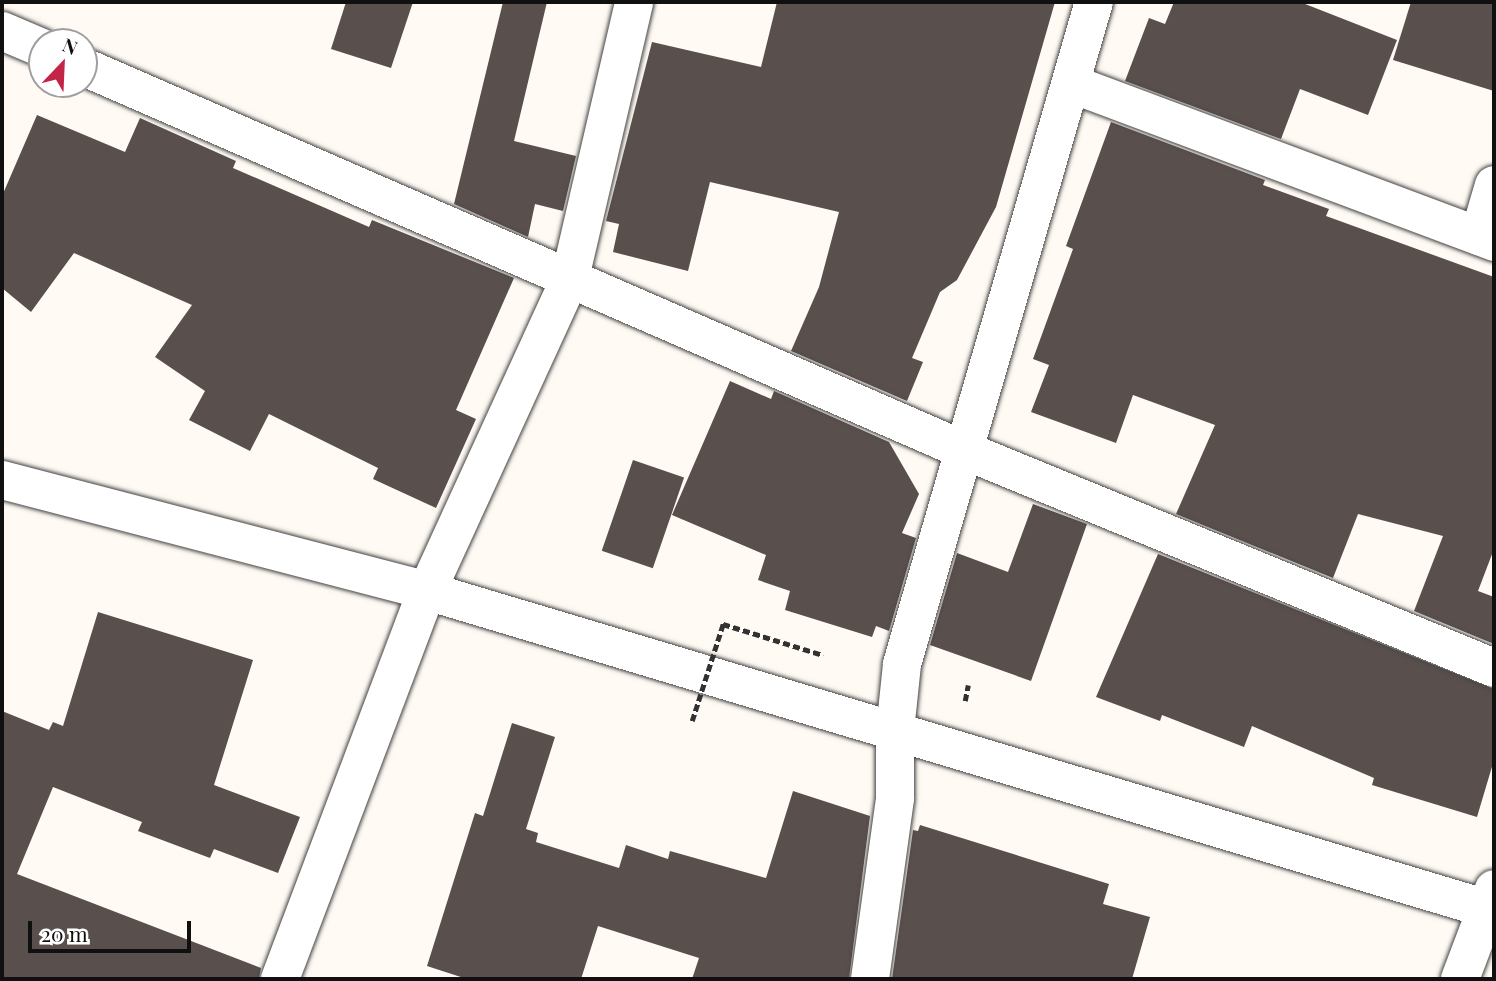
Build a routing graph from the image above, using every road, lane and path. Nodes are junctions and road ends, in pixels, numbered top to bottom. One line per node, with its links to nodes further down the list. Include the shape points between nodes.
1 (634, 2): 9 (street)
2 (1094, 2): 6 (street)
3 (2, 30): 4 (street)
4 (28, 42)
5 (98, 73): 9 (street)
6 (1072, 83): 8 (street); 10 (street)
7 (1494, 185): 8 (street)
8 (1486, 239)
9 (570, 278): 10 (street); 12 (street)
10 (966, 451): 14 (street); 16 (street, via 902,664)
11 (2, 480): 12 (street)
12 (427, 591): 16 (street); 18 (street)
13 (824, 655): 15 (path, bridge, via 723,624)
14 (1494, 668)
15 (692, 721)
16 (895, 731): 17 (street); 19 (street, via 895,798)
17 (1492, 903): 20 (street)
18 (280, 979)
19 (870, 979)
20 (1460, 979)

